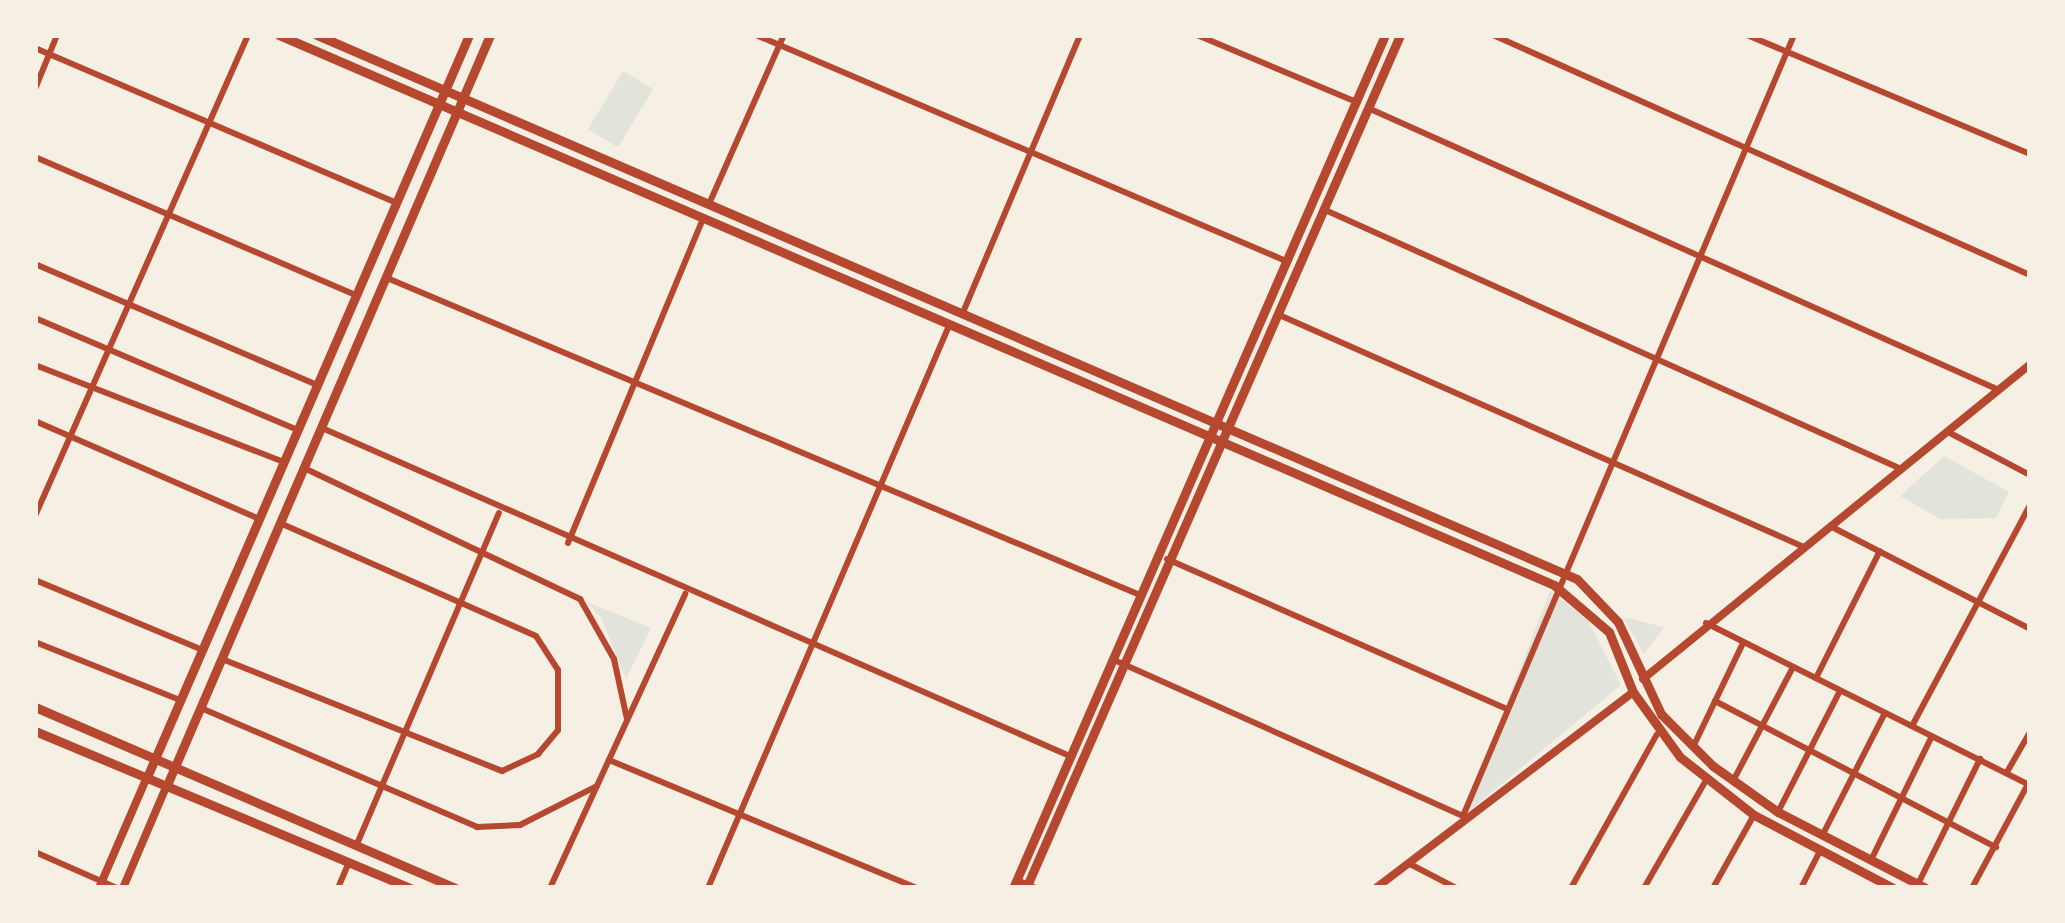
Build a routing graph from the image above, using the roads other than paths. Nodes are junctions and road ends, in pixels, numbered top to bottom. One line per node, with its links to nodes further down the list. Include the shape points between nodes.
1 (57, 35): 19 (street)
2 (248, 35): 27 (street)
3 (279, 35): 25 (main road)
4 (317, 35): 21 (main road)
5 (469, 35): 21 (main road)
6 (490, 35): 22 (main road)
7 (756, 35): 16 (street)
8 (784, 35): 16 (street)
9 (1080, 35): 31 (street)
10 (1197, 35): 23 (street)
11 (1385, 35): 23 (main road)
12 (1400, 35): 24 (main road)
13 (1493, 35): 30 (street)
14 (1747, 35): 18 (street)
15 (1794, 35): 18 (street)
16 (780, 45): 31 (street); 35 (street)
17 (35, 48): 19 (street)
18 (1786, 52): 30 (street); 32 (street)
19 (50, 54): 20 (street); 27 (street)
20 (35, 89)
21 (444, 93): 22 (main road); 25 (main road)
22 (464, 102): 26 (main road); 35 (main road)
23 (1356, 102): 28 (main road)
24 (1368, 108): 29 (main road); 39 (street)
25 (436, 109): 26 (main road); 34 (main road)
26 (457, 118): 38 (main road); 43 (main road)
27 (206, 121): 34 (street); 37 (street)
28 (1342, 134): 29 (main road); 40 (main road)
29 (1354, 139): 36 (main road)
30 (1744, 150): 39 (street); 42 (street)
31 (1030, 154): 40 (street); 48 (street)
32 (2030, 154)
33 (35, 157): 37 (street)
34 (396, 203): 46 (main road)
35 (709, 205): 48 (main road)
36 (1323, 209): 45 (main road); 53 (street)
37 (167, 211): 46 (street); 47 (street)
38 (702, 222): 51 (main road); 56 (street)
39 (1698, 255): 53 (street); 59 (street)
40 (1286, 261): 44 (main road)
41 (35, 264): 47 (street)
42 (2030, 275)
43 (387, 278): 56 (street); 64 (main road)
44 (1276, 285): 45 (main road); 62 (main road)
45 (1287, 291): 49 (main road)
46 (356, 295): 58 (main road)
47 (128, 302): 52 (street); 58 (street)
48 (964, 310): 60 (main road)
49 (1277, 314): 63 (main road); 73 (street)
50 (35, 318): 52 (street)
51 (948, 328): 68 (main road); 78 (street)
52 (104, 347): 57 (street); 65 (street)
53 (1654, 356): 73 (street); 76 (street)
54 (35, 365): 57 (street)
55 (2030, 365): 59 (street)
56 (638, 378): 78 (street); 85 (street)
57 (89, 383): 66 (street); 74 (street)
58 (317, 384): 65 (main road)
59 (2000, 390): 67 (street)
60 (1206, 416): 62 (main road); 68 (main road)
61 (35, 421): 66 (street)
62 (1216, 421): 63 (main road); 70 (main road)
63 (1228, 426): 69 (main road); 71 (main road)
64 (322, 428): 75 (main road); 80 (street)
65 (298, 430): 74 (main road)
66 (69, 433): 81 (street); 82 (street)
67 (1950, 433): 76 (street); 77 (street)
68 (1197, 434): 70 (main road)
69 (1252, 437): 72 (main road); 91 (main road)
70 (1208, 439): 71 (main road); 89 (main road)
71 (1220, 444): 72 (main road); 90 (main road)
72 (1244, 455): 93 (main road)
73 (1608, 458): 86 (street); 91 (street)
74 (284, 462): 82 (main road)
75 (304, 468): 83 (main road); 88 (street)
76 (1902, 470): 84 (street)
77 (2030, 475)
78 (884, 486): 95 (street); 102 (street)
79 (2030, 505): 97 (street)
80 (499, 512): 85 (street); 88 (street)
81 (35, 516)
82 (259, 519): 103 (main road)
83 (280, 523): 96 (street); 104 (main road)
84 (1829, 526): 86 (street); 87 (street)
85 (568, 543): 94 (street)
86 (1804, 547): 98 (street)
87 (1880, 551): 97 (street); 108 (street)
88 (482, 553): 96 (street); 118 (street, via 580,599 614,659)
89 (1158, 555): 90 (street); 95 (main road)
90 (1170, 560): 106 (main road); 116 (street)
91 (1561, 571): 93 (street); 109 (main road, via 1608,607)
92 (35, 580): 103 (street)
93 (1554, 585): 111 (main road, via 1609,632); 116 (street)
94 (685, 593): 102 (street); 118 (street)
95 (1140, 595): 105 (main road)
96 (460, 600): 124 (street); 124 (street, via 536,636 549,652 562,692 558,730 538,754 502,771)
97 (1977, 600): 99 (street); 120 (street)
98 (1706, 623): 101 (street); 109 (street)
99 (2030, 629)
100 (35, 642): 112 (street)
101 (1742, 643): 107 (street); 113 (street)
102 (817, 648): 128 (street); 144 (street)
103 (202, 650): 112 (main road)
104 (222, 659): 115 (main road); 124 (street)
105 (1112, 659): 106 (street); 128 (main road)
106 (1124, 664): 146 (street); 159 (main road)
107 (1793, 666): 108 (street); 119 (street)
108 (1816, 678): 110 (street)
109 (1644, 680): 126 (main road)
110 (1840, 691): 117 (street); 127 (street)
111 (1633, 692): 123 (main road); 146 (street)
112 (180, 700): 129 (main road)
113 (1715, 701): 119 (street); 126 (street)
114 (35, 706): 129 (main road)
115 (200, 708): 132 (main road); 141 (street)
116 (1505, 708): 146 (street)
117 (1885, 713): 120 (street); 134 (street)
118 (628, 719): 131 (street)
119 (1763, 726): 127 (street); 137 (street)
120 (1912, 726): 125 (street)
121 (35, 731): 135 (main road)
122 (2030, 732): 133 (street)
123 (1657, 734): 136 (main road); 169 (street)
124 (403, 736): 141 (street)
125 (1932, 736): 130 (street); 142 (street)
126 (1692, 748): 137 (main road)
127 (1810, 751): 134 (street); 143 (street)
128 (1070, 756): 156 (main road)
129 (155, 758): 132 (main road); 135 (main road)
130 (1980, 759): 133 (street); 147 (street)
131 (609, 760): 140 (street); 144 (street)
132 (176, 766): 139 (main road); 149 (main road)
133 (2008, 772): 138 (street)
134 (1854, 773): 142 (street); 148 (street)
135 (147, 777): 139 (main road); 157 (street)
136 (1706, 780): 145 (main road); 170 (street)
137 (1733, 782): 143 (main road)
138 (2029, 784): 150 (street)
139 (167, 785): 154 (main road); 160 (street)
140 (597, 786): 141 (street, via 495,829); 164 (street)
141 (380, 791): 149 (street)
142 (1903, 797): 147 (street); 153 (street)
143 (1778, 812): 148 (main road)
144 (742, 815): 165 (street); 166 (street)
145 (1754, 815): 151 (main road); 171 (street)
146 (1463, 816): 155 (street)
147 (1949, 821): 150 (street); 158 (street)
148 (1823, 834): 153 (main road)
149 (357, 844): 163 (main road)
150 (1996, 847): 174 (street)
151 (1821, 850): 172 (street); 173 (main road)
152 (35, 852): 157 (street)
153 (1871, 860): 158 (main road)
154 (350, 861): 161 (street); 162 (main road)
155 (1407, 863): 167 (street); 168 (street)
156 (1015, 884): 159 (street)
157 (100, 885): 160 (street)
158 (1922, 886)
159 (1029, 887)
160 (120, 888)
161 (338, 888)
162 (411, 888)
163 (456, 888)
164 (550, 888)
165 (708, 888)
166 (917, 888)
167 (1376, 888)
168 (1456, 888)
169 (1571, 888)
170 (1644, 888)
171 (1712, 888)
172 (1801, 888)
173 (1893, 888)
174 (1972, 888)

